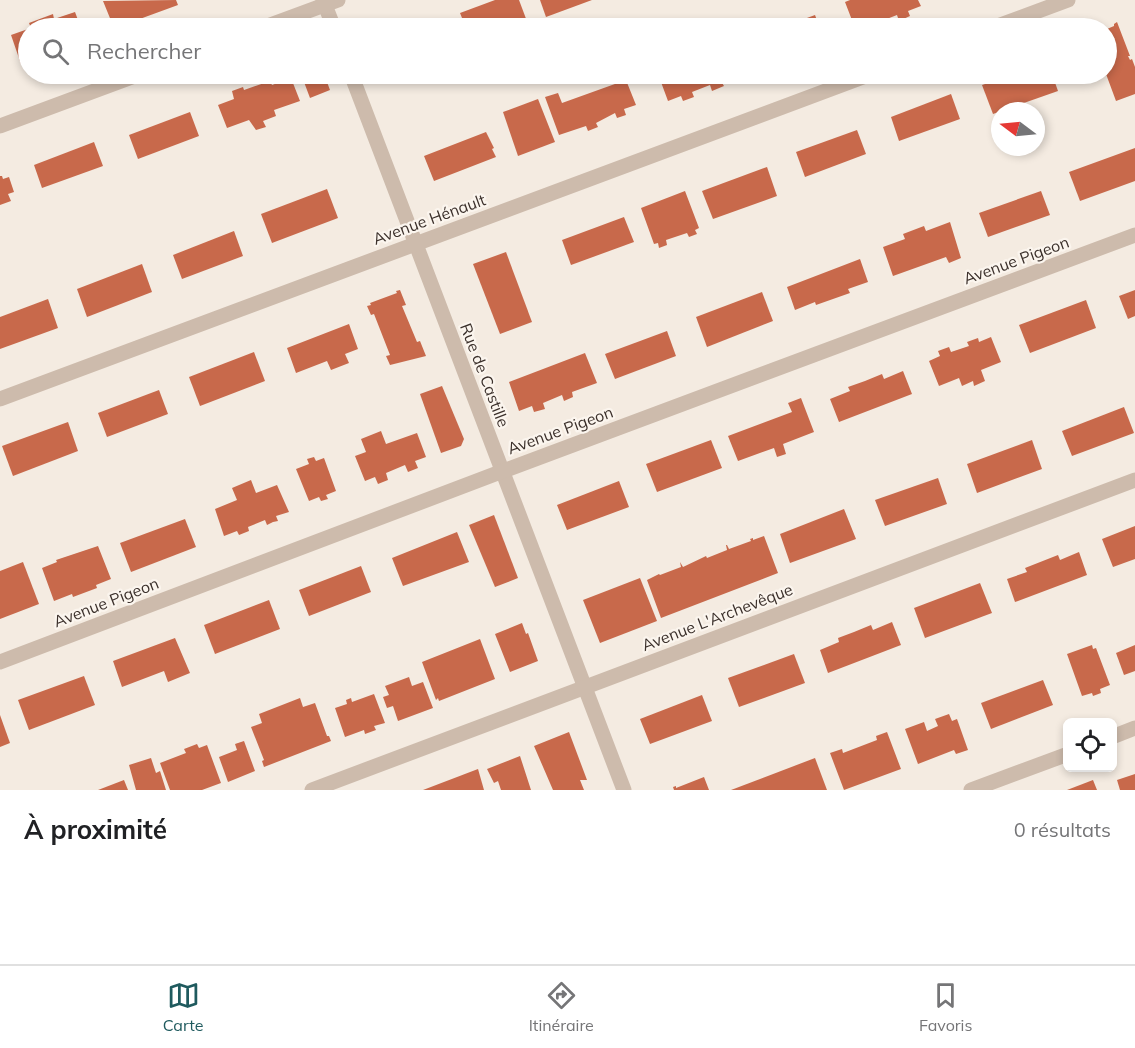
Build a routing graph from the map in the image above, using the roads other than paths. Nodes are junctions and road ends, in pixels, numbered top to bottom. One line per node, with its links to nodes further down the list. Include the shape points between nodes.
1 (1068, 0): 5 (street)
2 (329, 2): 3 (street); 4 (street)
3 (288, 18)
4 (332, 18)
5 (1019, 18)
6 (114, 84): 9 (street)
7 (355, 84): 11 (street, Rue de Castille)
8 (844, 84): 11 (street, Avenue Hénault)
9 (0, 126)
10 (1135, 235): 13 (street, Avenue Pigeon)
11 (415, 243): 12 (street, Avenue Hénault); 13 (street, Rue de Castille)
12 (0, 399)
13 (502, 471): 15 (street, Avenue Pigeon); 16 (street, Rue de Castille)
14 (1135, 480): 16 (street, Avenue L'Archevêque)
15 (0, 662)
16 (584, 686): 20 (street, Avenue L'Archevêque); 21 (street, Rue de Castille)
17 (1135, 728): 18 (street)
18 (1117, 735)
19 (1063, 756): 22 (street)
20 (312, 790)
21 (624, 790)
22 (971, 790)

